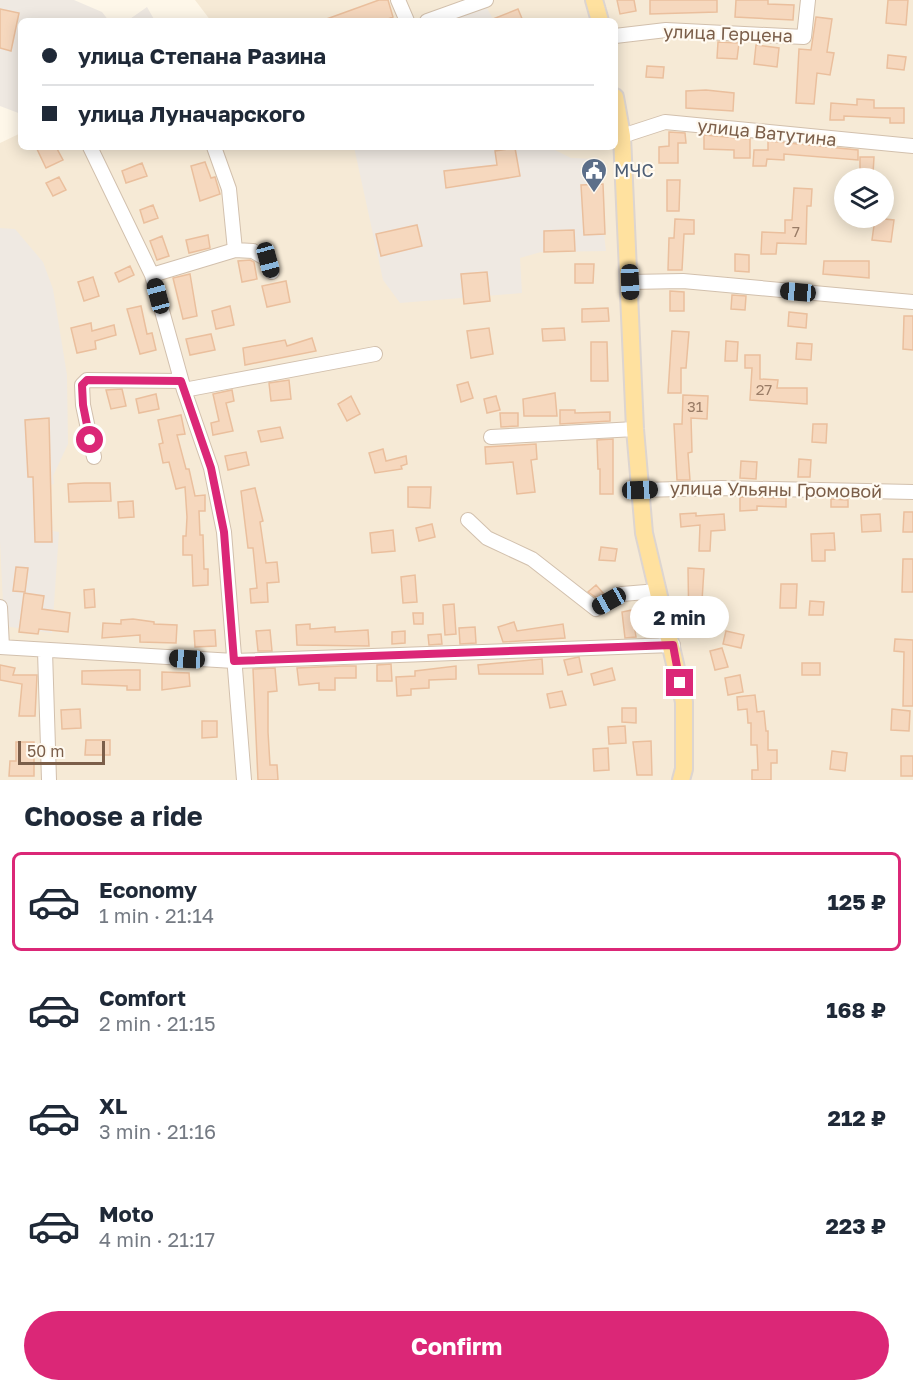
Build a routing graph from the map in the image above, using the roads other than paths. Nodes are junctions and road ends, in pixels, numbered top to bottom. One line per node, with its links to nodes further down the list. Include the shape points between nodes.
1 (398, 0): 5 (street)
2 (486, 0): 6 (street)
3 (594, 0): 7 (main road)
4 (808, 0): 8 (street, улица Герцена, via 804,37 666,30)
5 (406, 18)
6 (435, 18)
7 (599, 18)
8 (618, 36)
9 (618, 114): 10 (main road)
10 (622, 136): 11 (street, улица Ватутина, via 665,122); 17 (main road)
11 (913, 146)
12 (91, 150): 16 (street)
13 (215, 150): 14 (street, via 229,189)
14 (235, 250): 15 (street, via 253,251 268,260); 16 (street)
15 (272, 272)
16 (152, 275): 20 (street)
17 (630, 282): 18 (street, via 683,281); 21 (main road)
18 (913, 302)
19 (375, 354): 20 (street)
20 (182, 385): 23 (street, via 87,380 82,385 83,405); 32 (street, via 211,468 224,532)
21 (635, 429): 22 (street); 24 (main road)
22 (491, 437)
23 (94, 457)
24 (640, 490): 25 (street, улица Ульяны Громовой); 27 (main road, via 644,533)
25 (913, 492)
26 (468, 520): 27 (street, via 487,538 532,559 596,609 622,594)
27 (658, 591): 29 (main road)
28 (0, 607): 30 (street)
29 (673, 645): 32 (street); 35 (main road, via 684,702)
30 (1, 647): 31 (street)
31 (45, 651): 32 (street); 33 (street)
32 (234, 661): 34 (street)
33 (49, 780)
34 (244, 780)
35 (681, 780)

